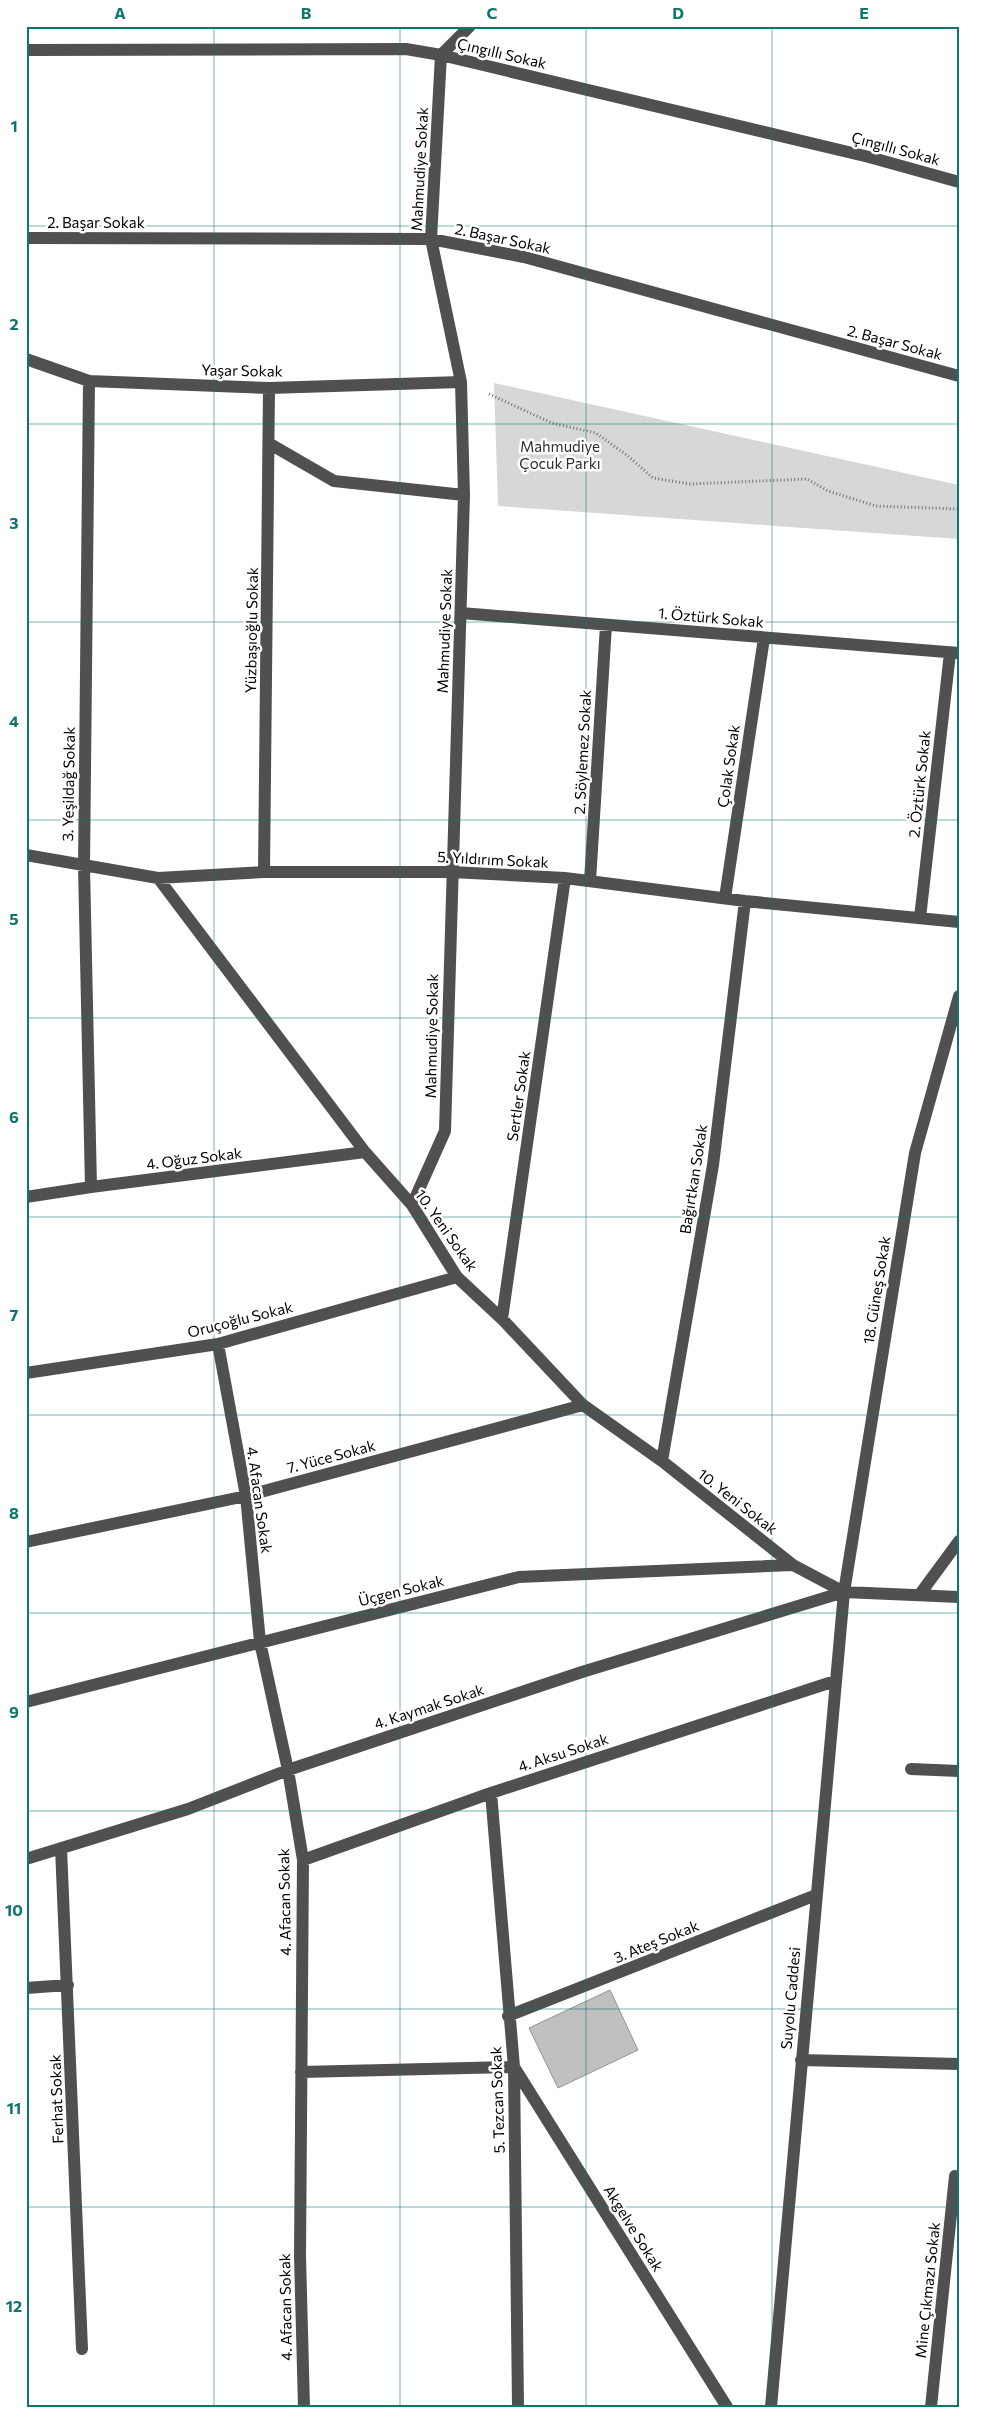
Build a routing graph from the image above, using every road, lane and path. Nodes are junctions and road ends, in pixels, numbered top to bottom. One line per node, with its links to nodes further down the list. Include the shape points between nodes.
1 (470, 26): 3 (street)
2 (26, 50): 3 (street, Çıngıllı Sokak, via 406,48)
3 (441, 55): 4 (street, Çıngıllı Sokak, via 869,157); 6 (street, Mahmudiye Sokak)
4 (959, 182)
5 (26, 238): 6 (street, 2. Başar Sokak)
6 (431, 239): 8 (street, 2. Başar Sokak, via 524,257); 10 (street, Mahmudiye Sokak)
7 (26, 359): 9 (street, Yaşar Sokak)
8 (959, 376)
9 (89, 381): 11 (street, Yaşar Sokak); 20 (street, 3. Yeşildağ Sokak)
10 (461, 382): 11 (street, Yaşar Sokak); 13 (street, Mahmudiye Sokak); 14 (path, via 552,423 596,433 653,478 690,484 807,479 828,490 876,506)
11 (269, 388): 12 (street, Yüzbaşıoğlu Sokak)
12 (270, 444): 13 (street, via 334,480); 21 (street, Yüzbaşıoğlu Sokak)
13 (464, 494): 15 (street, Mahmudiye Sokak)
14 (959, 509)
15 (461, 613): 16 (street, 1. Öztürk Sokak); 22 (street, Mahmudiye Sokak)
16 (606, 625): 17 (street, 1. Öztürk Sokak); 25 (street, 2. Söylemez Sokak)
17 (764, 638): 18 (street, 1. Öztürk Sokak); 26 (street, Çolak Sokak)
18 (954, 653): 28 (street, 2. Öztürk Sokak)
19 (26, 855): 20 (street, 5. Yıldırım Sokak)
20 (84, 867): 23 (street, 5. Yıldırım Sokak); 32 (street, 3. Yeşildağ Sokak)
21 (264, 872): 22 (street, 5. Yıldırım Sokak); 23 (street, 5. Yıldırım Sokak)
22 (452, 872): 24 (street, 5. Yıldırım Sokak); 34 (street, Mahmudiye Sokak, via 445,1131)
23 (158, 878): 31 (street, 10. Yeni Sokak)
24 (565, 878): 25 (street, 5. Yıldırım Sokak); 36 (street, Sertler Sokak)
25 (590, 882): 26 (street, 5. Yıldırım Sokak)
26 (726, 898): 27 (street, 5. Yıldırım Sokak)
27 (745, 901): 28 (street, 5. Yıldırım Sokak); 40 (street, Bağırtkan Sokak, via 713,1165)
28 (920, 918): 29 (street, 5. Yıldırım Sokak)
29 (959, 922)
30 (959, 996): 45 (street, 18. Güneş Sokak, via 915,1153)
31 (366, 1152): 32 (street, 4. Oğuz Sokak); 34 (street, 10. Yeni Sokak)
32 (91, 1187): 33 (street, 4. Oğuz Sokak)
33 (26, 1197)
34 (412, 1205): 35 (street, 10. Yeni Sokak)
35 (457, 1277): 36 (street, 10. Yeni Sokak); 37 (street, Oruçoğlu Sokak)
36 (502, 1319): 39 (street, 10. Yeni Sokak)
37 (218, 1344): 38 (street, Oruçoğlu Sokak); 41 (street, 4. Afacan Sokak)
38 (26, 1373)
39 (583, 1405): 40 (street, 10. Yeni Sokak); 41 (street, 7. Yüce Sokak)
40 (662, 1461): 44 (street, 10. Yeni Sokak)
41 (246, 1496): 43 (street, 7. Yüce Sokak); 48 (street, 4. Afacan Sokak)
42 (959, 1541): 46 (street)
43 (26, 1542)
44 (793, 1565): 45 (street, 10. Yeni Sokak); 48 (street, Üçgen Sokak, via 519,1577)
45 (844, 1592): 46 (street); 49 (street, Suyolu Caddesi); 52 (street, 4. Kaymak Sokak, via 582,1672)
46 (920, 1594): 47 (street)
47 (959, 1596)
48 (260, 1642): 50 (street, Üçgen Sokak); 52 (street, 4. Afacan Sokak)
49 (835, 1681): 54 (street, 4. Aksu Sokak); 58 (street, Suyolu Caddesi)
50 (26, 1702)
51 (912, 1768): 53 (street)
52 (288, 1770): 55 (street, 4. Kaymak Sokak, via 188,1809); 57 (street, 4. Afacan Sokak)
53 (959, 1771)
54 (492, 1793): 57 (street, 4. Aksu Sokak); 61 (street, 5. Tezcan Sokak)
55 (61, 1848): 56 (street, 4. Kaymak Sokak); 59 (street, Ferhat Sokak)
56 (26, 1858)
57 (303, 1860): 65 (street, 4. Afacan Sokak)
58 (816, 1895): 61 (street, 3. Ateş Sokak); 62 (street, Suyolu Caddesi)
59 (68, 1985): 60 (street); 67 (street, Ferhat Sokak)
60 (26, 1988)
61 (508, 2016): 64 (street, 5. Tezcan Sokak)
62 (801, 2060): 63 (street); 71 (street, Suyolu Caddesi)
63 (959, 2064)
64 (514, 2067): 65 (street); 69 (street, 5. Tezcan Sokak); 70 (street, Akgelve Sokak)
65 (301, 2072): 68 (street, 4. Afacan Sokak, via 300,2256)
66 (955, 2176): 72 (street, Mine Çıkmazı Sokak)
67 (82, 2349)
68 (304, 2407)
69 (518, 2407)
70 (727, 2407)
71 (771, 2407)
72 (932, 2407)

